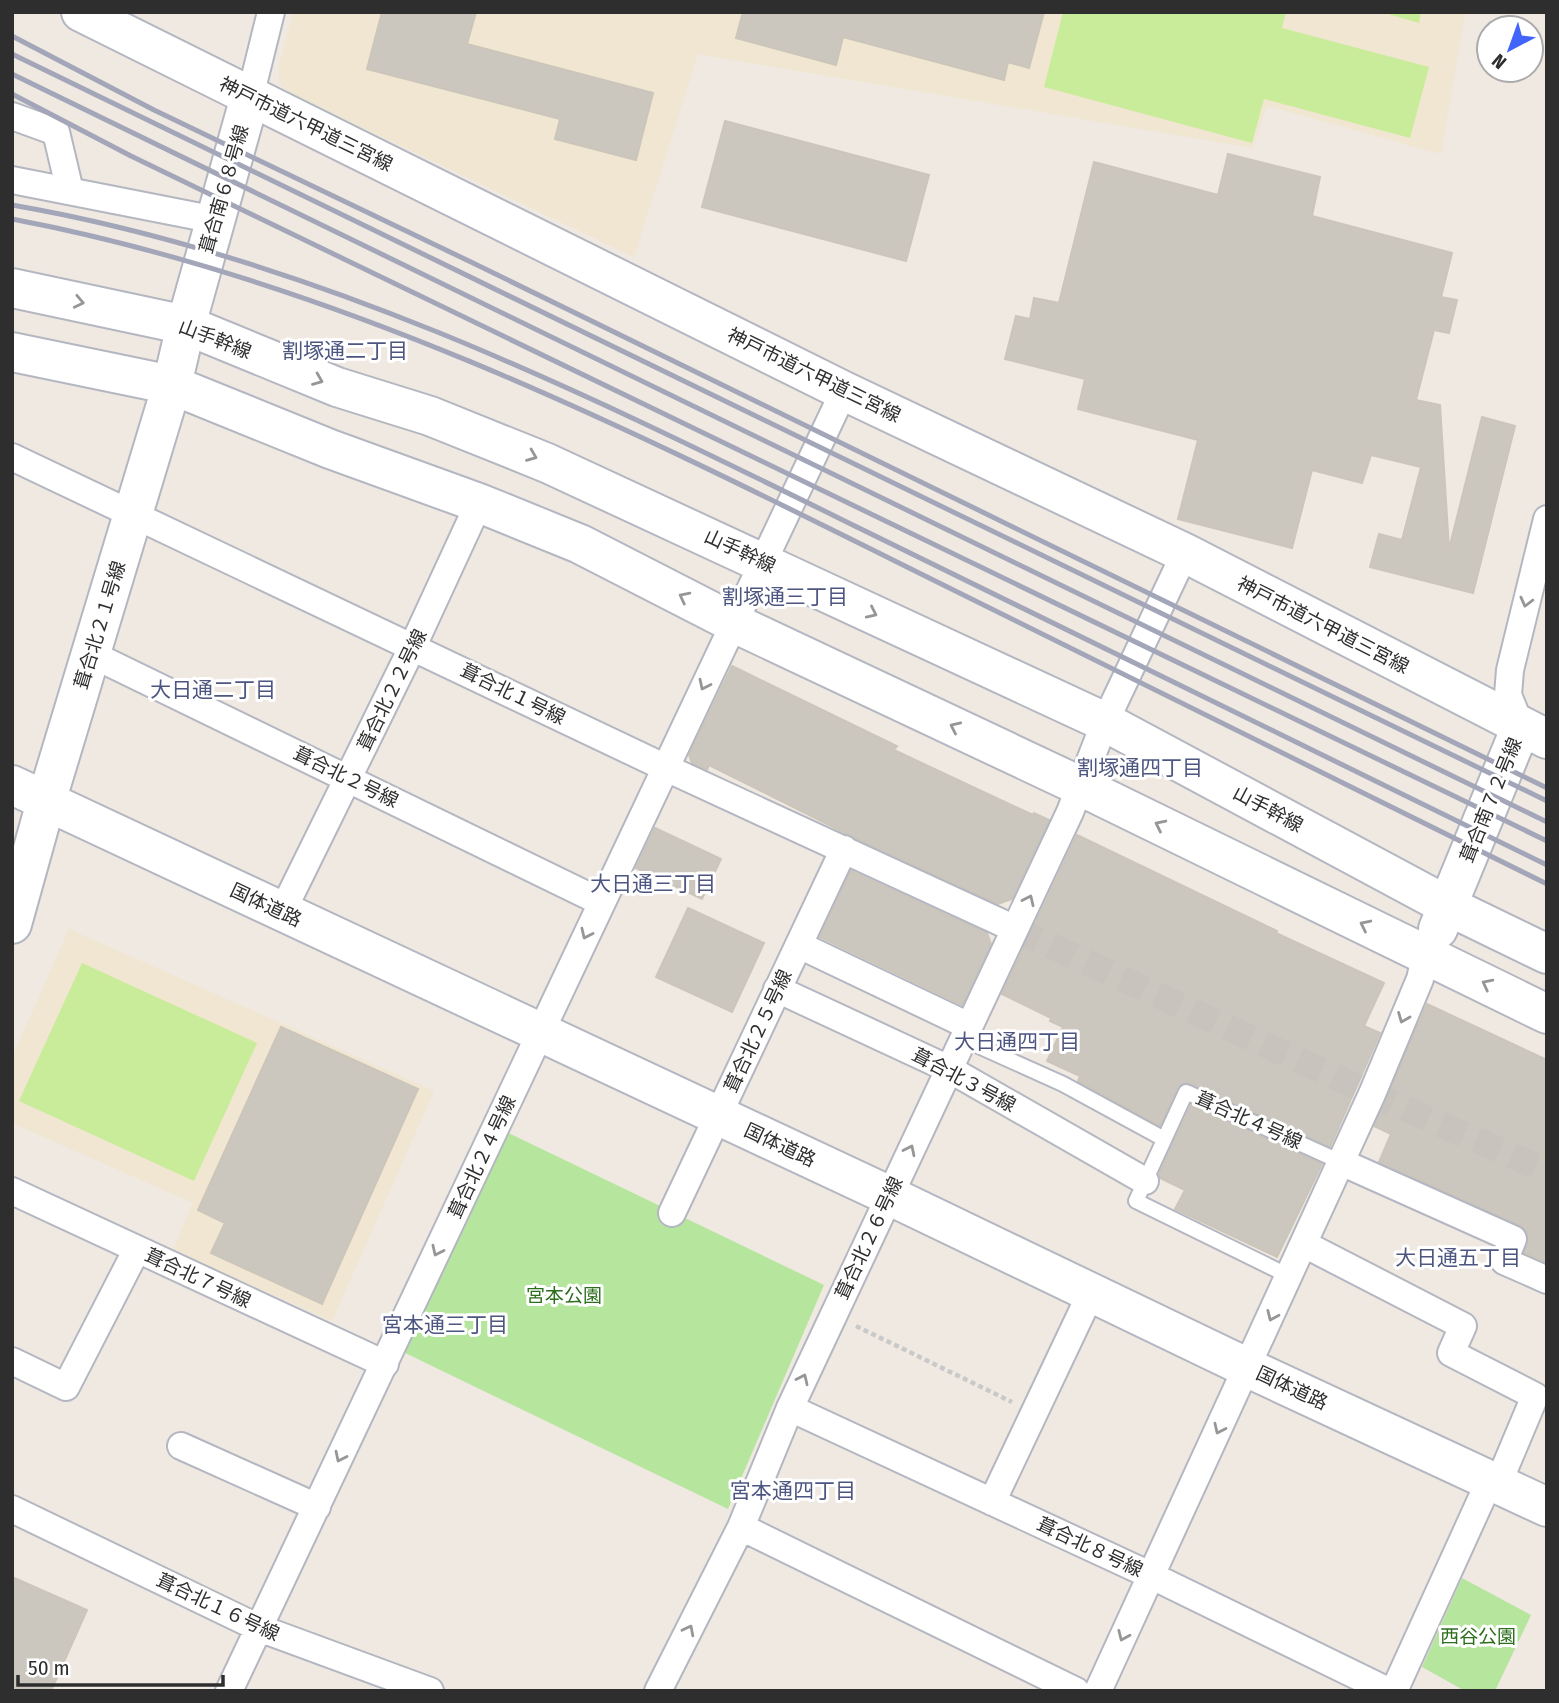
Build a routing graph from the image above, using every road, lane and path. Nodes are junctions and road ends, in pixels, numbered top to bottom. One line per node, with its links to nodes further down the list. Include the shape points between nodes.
1 (81, 12): 3 (street, 神戸市道六甲道三宮線)
2 (271, 12): 3 (street, 葺合南６８号線)
3 (250, 97): 7 (street, 葺合南６８号線); 12 (street, 神戸市道六甲道三宮線)
4 (12, 116): 6 (street, via 56,132)
5 (12, 180): 6 (street)
6 (70, 191): 7 (street)
7 (216, 220): 9 (street, 葺合南６８号線)
8 (12, 288): 9 (street, 山手幹線, one-way to 9)
9 (186, 325): 11 (street, 葺合北２１号線); 18 (street, 山手幹線, one-way to 18, via 337,387 430,416 547,463)
10 (12, 352): 11 (street)
11 (172, 385): 14 (street); 15 (street, 葺合北２１号線)
12 (844, 391): 17 (street, 神戸市道六甲道三宮線); 18 (street, 葺合北２４号線)
13 (12, 457): 15 (street, 葺合北１号線)
14 (479, 503): 19 (street, one-way to 14, via 580,544); 20 (street, 葺合北２２号線)
15 (134, 513): 20 (street, 葺合北１号線); 21 (street, 葺合北２１号線)
16 (1545, 530): 23 (street, 葺合南７２号線, one-way to 23, via 1510,670 1508,695)
17 (1185, 553): 22 (street, 葺合北２６号線); 23 (street, 神戸市道六甲道三宮線)
18 (763, 562): 19 (street, 葺合北２４号線); 22 (street, 山手幹線, one-way to 22)
19 (734, 623): 24 (street, 葺合北２４号線, one-way to 24); 27 (street, one-way to 19)
20 (414, 646): 24 (street, 葺合北１号線); 25 (street, 葺合北２２号線)
21 (91, 654): 25 (street, 葺合北２号線); 28 (street, 葺合北２１号線)
22 (1105, 722): 27 (street, 葺合北２６号線); 31 (street, 山手幹線)
23 (1534, 733): 31 (street, 葺合南７２号線)
24 (664, 767): 29 (street, 葺合北１号線); 30 (street, 葺合北２４号線)
25 (348, 778): 30 (street, 葺合北２号線); 32 (street, 葺合北２２号線)
26 (12, 785): 28 (street, 国体道路)
27 (1082, 787): 34 (street, 葺合北２６号線, one-way to 27); 36 (street, one-way to 27)
28 (46, 802): 32 (street, 国体道路); 33 (street, 葺合北２１号線)
29 (844, 849): 34 (street, 葺合北１号線); 35 (street, 葺合北２５号線)
30 (601, 902): 40 (street, 葺合北２４号線, one-way to 40)
31 (1448, 906): 36 (street, 葺合南７２号線); 37 (street, 山手幹線)
32 (282, 912): 40 (street, 国体道路)
33 (12, 924)
34 (1015, 929): 41 (street, 葺合北２６号線)
35 (799, 945): 38 (street, 葺合北２５号線); 41 (street)
36 (1426, 954): 39 (street, one-way to 36); 45 (street, one-way to 45, via 1420,979)
37 (1547, 954)
38 (777, 989): 42 (street, 葺合北３号線); 43 (street, 葺合北２５号線)
39 (1547, 1014)
40 (540, 1033): 43 (street, 国体道路); 57 (street, 葺合北２４号線, one-way to 57)
41 (966, 1033): 42 (street, 葺合北２６号線); 44 (lane)
42 (949, 1069): 46 (street, 葺合北３号線); 48 (street, 葺合北２６号線, one-way to 42)
43 (718, 1116): 48 (street, 国体道路); 49 (street, 葺合北２５号線)
44 (1164, 1139): 45 (lane, 葺合北４号線, via 1186,1092); 46 (lane, 葺合北４号線)
45 (1341, 1161): 50 (street); 53 (street, 葺合北４号線, via 1513,1238 1504,1261)
46 (1145, 1181): 52 (lane, via 1136,1201)
47 (12, 1191): 51 (street, 葺合北７号線)
48 (888, 1195): 54 (street, 国体道路); 55 (street, 葺合北２６号線)
49 (672, 1213)
50 (1304, 1244): 52 (street); 62 (street, via 1463,1326 1451,1353 1535,1396)
51 (138, 1249): 56 (street, via 66,1387); 57 (street, 葺合北７号線)
52 (1289, 1276): 58 (street, one-way to 58)
53 (1547, 1280)
54 (1091, 1293): 58 (street, 国体道路); 60 (street)
55 (833, 1314): 59 (street, 葺合北２６号線, one-way to 55); 60 (path)
56 (12, 1361)
57 (385, 1364): 64 (street, 葺合北２４号線, one-way to 64)
58 (1248, 1368): 62 (street, 国体道路); 68 (street, one-way to 68)
59 (790, 1408): 63 (street, 葺合北８号線); 67 (street, 葺合北２６号線)
60 (1034, 1413): 63 (street)
61 (181, 1446): 64 (street)
62 (1494, 1482): 65 (street, 国体道路); 76 (street)
63 (992, 1502): 68 (street, 葺合北８号線)
64 (317, 1507): 69 (street, 葺合北２４号線)
65 (1547, 1507)
66 (12, 1509): 69 (street, 葺合北１６号線)
67 (741, 1527): 72 (street, 葺合北２６号線, one-way to 67); 73 (street)
68 (1150, 1575): 74 (street, one-way to 74); 75 (street, 葺合北８号線)
69 (259, 1628): 70 (street, 葺合北２４号線); 71 (street, 葺合北１６号線)
70 (229, 1691)
71 (430, 1691)
72 (658, 1691)
73 (1076, 1691)
74 (1098, 1691)
75 (1388, 1691)
76 (1394, 1691)

